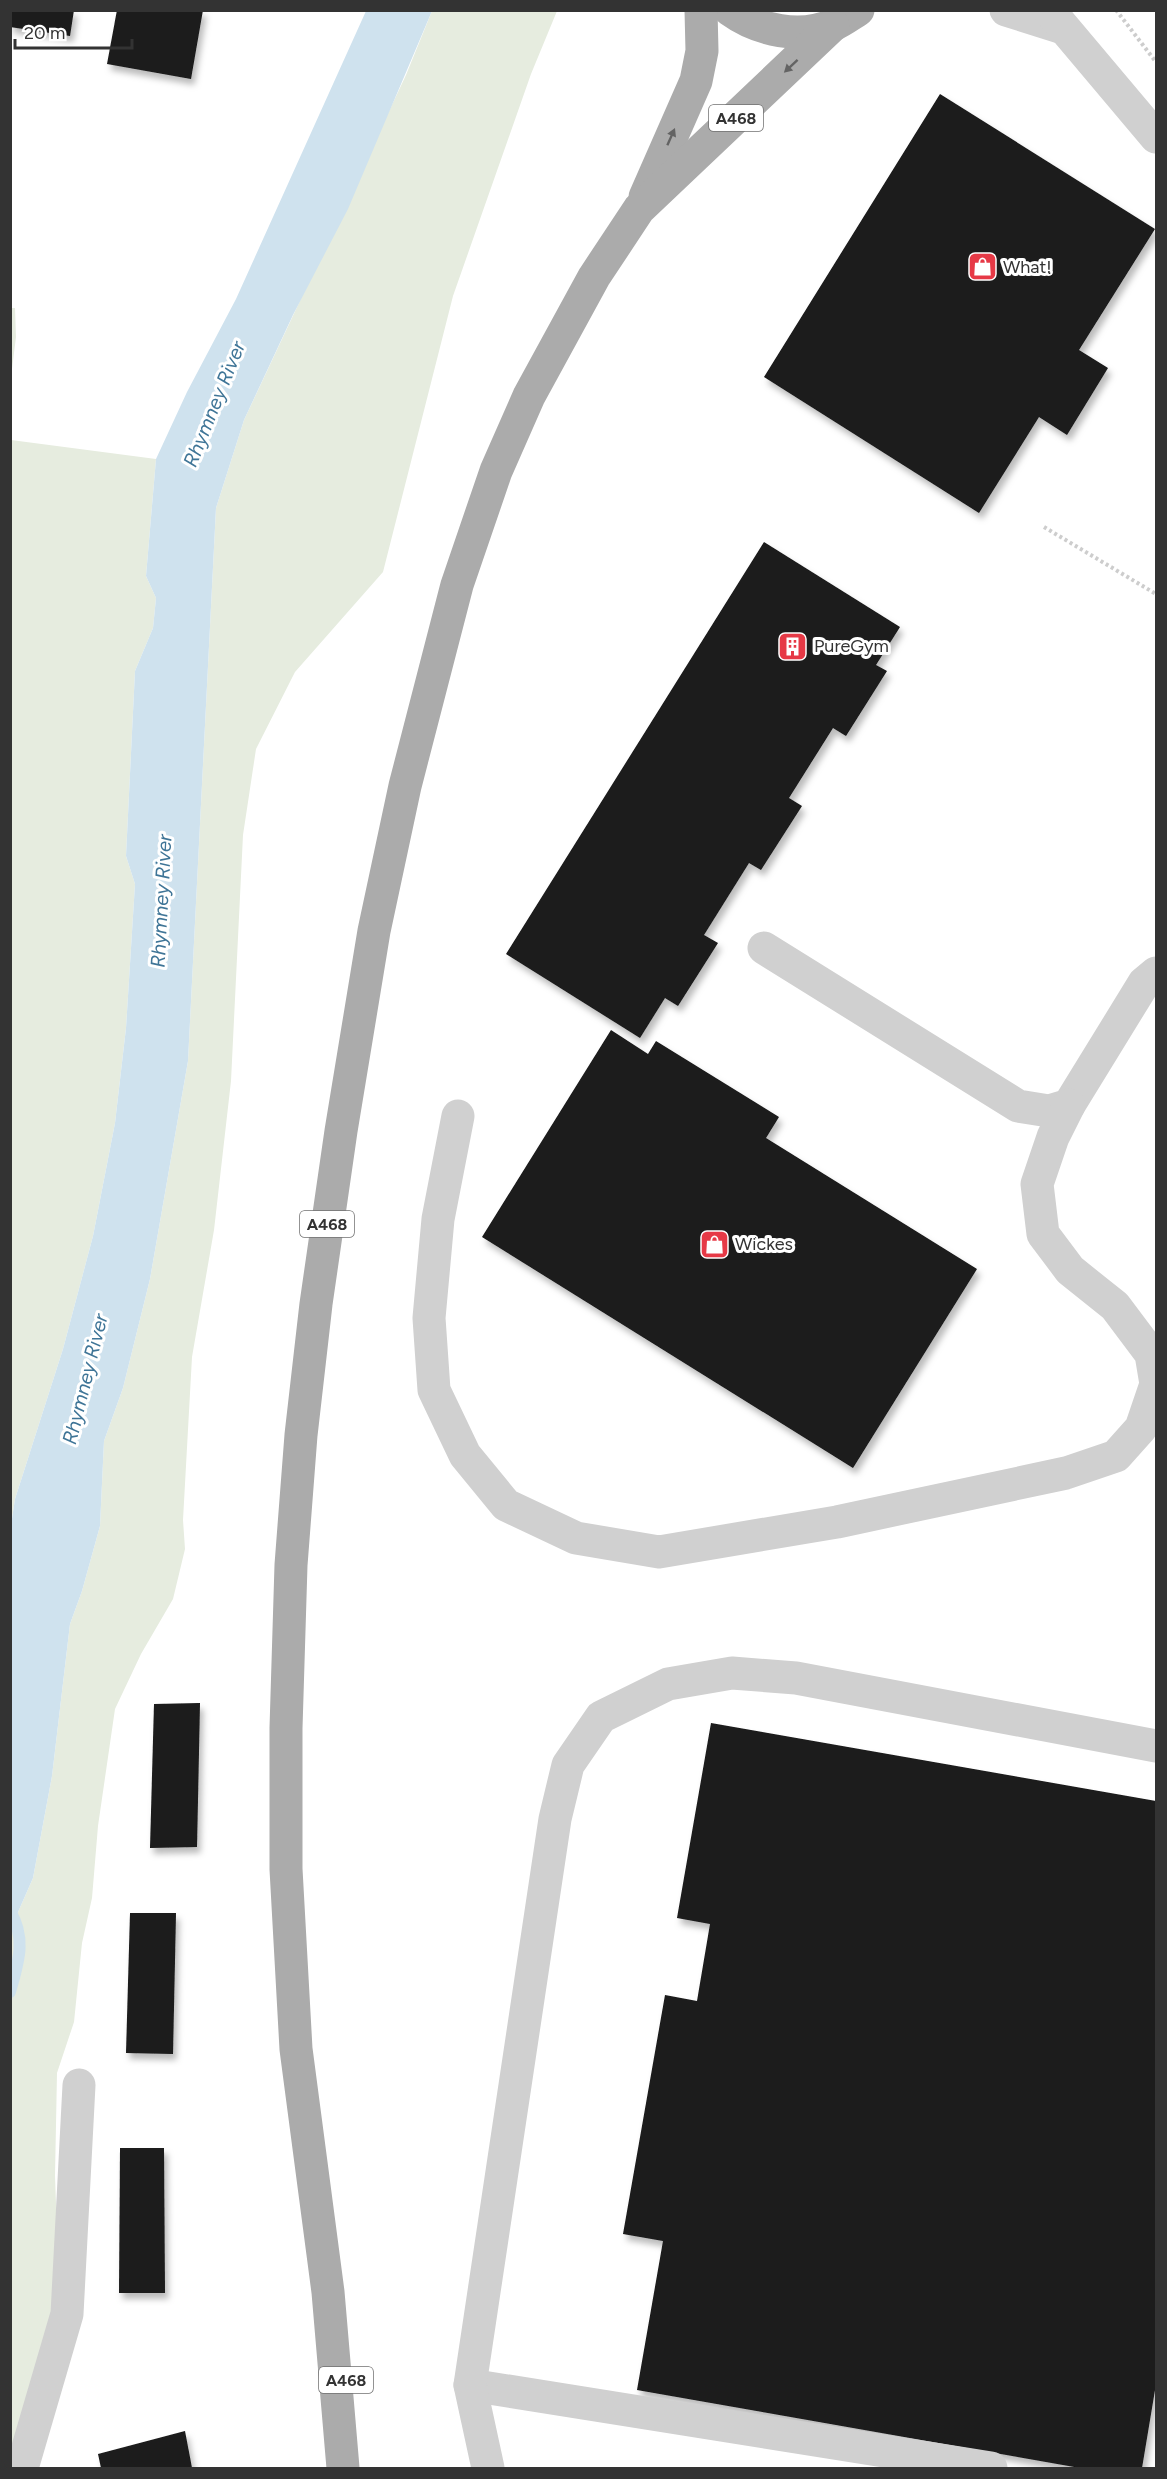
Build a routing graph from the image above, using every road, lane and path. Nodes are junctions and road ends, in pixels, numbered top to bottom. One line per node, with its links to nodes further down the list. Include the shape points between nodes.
1 (701, 10): 9 (main road, A468, one-way to 1, via 696,81 702,51)
2 (730, 10): 5 (main road, via 744,20 773,30 803,32)
3 (1006, 10): 6 (street)
4 (1116, 10): 7 (path)
5 (845, 18): 9 (main road, A468, one-way to 9)
6 (1056, 20): 8 (street)
7 (1156, 62)
8 (1156, 137)
9 (639, 209): 18 (main road, A468, via 594,277 549,358 510,436 481,511 438,652 405,786 374,931 341,1131 301,1435 291,1565 286,1739 292,2002)
10 (1044, 526): 11 (path)
11 (1156, 594)
12 (764, 948): 14 (street, via 1018,1106 1049,1111)
13 (1156, 973): 14 (street, via 1144,983)
14 (1069, 1105): 15 (street, via 1037,1184 1043,1234 1070,1270 1115,1306 1151,1354 1155,1384 1141,1428 1116,1456 1066,1473 848,1519 659,1552 576,1538 506,1505 465,1455 434,1390 430,1307 438,1219)
15 (458, 1116)
16 (1156, 1746): 19 (street, via 796,1678 732,1673 668,1684 601,1717 568,1765 555,1819)
17 (79, 2085): 20 (street, via 67,2314)
18 (328, 2292): 21 (main road, A468); 22 (main road, A468)
19 (470, 2385): 23 (street); 24 (street)
20 (22, 2469)
21 (343, 2469)
22 (365, 2469)
23 (488, 2469)
24 (991, 2469)

